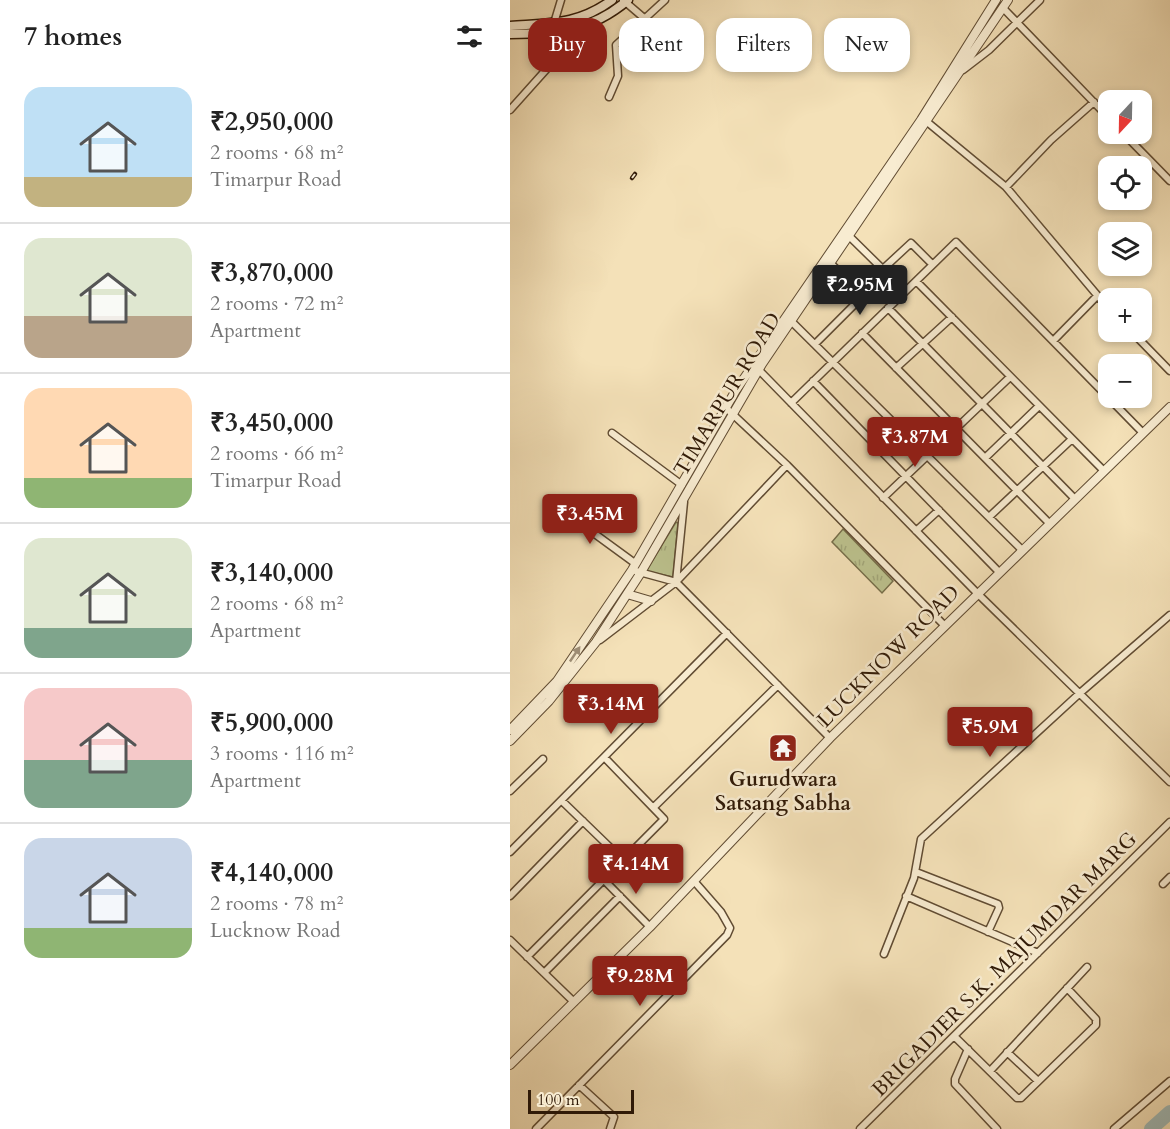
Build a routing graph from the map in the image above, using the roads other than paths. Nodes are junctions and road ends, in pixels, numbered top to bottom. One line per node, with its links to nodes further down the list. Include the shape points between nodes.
1 (561, 0): 10 (street)
2 (612, 0): 9 (main road)
3 (665, 0): 14 (street)
4 (996, 0): 21 (street, TIMARPUR ROAD)
5 (1008, 0): 8 (street, TIMARPUR ROAD)
6 (1040, 0): 15 (street)
7 (626, 1): 13 (main road); 14 (street)
8 (1003, 8): 15 (street); 22 (street, TIMARPUR ROAD)
9 (590, 15): 11 (main road); 12 (street)
10 (555, 18)
11 (576, 18)
12 (589, 18)
13 (600, 18)
14 (644, 18)
15 (1018, 23): 22 (street); 25 (street)
16 (528, 25): 17 (main road)
17 (510, 26)
18 (510, 34): 19 (main road)
19 (528, 34)
20 (619, 42): 24 (street, via 618,76)
21 (955, 65): 22 (street); 28 (street, TIMARPUR ROAD)
22 (963, 70): 28 (street, TIMARPUR ROAD)
23 (545, 72): 27 (street)
24 (609, 97)
25 (1094, 102): 26 (street); 31 (street)
26 (1098, 106)
27 (510, 110)
28 (924, 119): 31 (street); 32 (street, TIMARPUR ROAD)
29 (1134, 144): 30 (street)
30 (1170, 181)
31 (1006, 187): 39 (street)
32 (847, 234): 33 (street, TIMARPUR ROAD); 35 (street)
33 (828, 261): 38 (street); 42 (street, TIMARPUR ROAD)
34 (932, 264): 35 (street, via 912,243); 36 (street); 44 (street, via 954,242 958,243)
35 (886, 270): 37 (street); 38 (street)
36 (916, 281): 37 (street); 41 (street)
37 (905, 291): 40 (street)
38 (864, 295): 47 (street)
39 (1097, 296): 44 (street)
40 (888, 308): 43 (street); 46 (street)
41 (952, 317): 46 (street); 52 (street)
42 (789, 319): 47 (street); 49 (street, TIMARPUR ROAD)
43 (862, 333): 48 (street); 50 (street)
44 (1053, 341): 62 (street)
45 (1141, 342): 51 (street)
46 (922, 343): 50 (street); 55 (street)
47 (815, 344): 48 (street)
48 (832, 362): 53 (street); 64 (street)
49 (756, 367): 54 (street); 58 (street, TIMARPUR ROAD)
50 (896, 368): 59 (street)
51 (1170, 371)
52 (1010, 377): 55 (street); 56 (street)
53 (813, 381): 54 (street); 69 (street)
54 (791, 403): 72 (street)
55 (982, 404): 59 (street); 61 (street)
56 (1039, 406): 61 (street); 63 (street)
57 (1170, 407): 62 (street, LUCKNOW ROAD)
58 (729, 410): 66 (street); 70 (street, TIMARPUR ROAD); 74 (street, TIMARPUR ROAD)
59 (957, 429): 64 (street); 65 (street)
60 (612, 433): 70 (street)
61 (1011, 433): 65 (street); 67 (street)
62 (1143, 433): 68 (street, LUCKNOW ROAD)
63 (1072, 439): 67 (street); 68 (street)
64 (928, 456): 69 (street); 77 (street)
65 (985, 458): 71 (street)
66 (787, 465): 83 (street); 88 (street)
67 (1044, 466): 71 (street); 73 (street)
68 (1104, 471): 73 (street, LUCKNOW ROAD)
69 (907, 477): 72 (street); 76 (street)
70 (682, 485): 81 (street, TIMARPUR ROAD)
71 (1017, 490): 77 (street); 78 (street)
72 (883, 498): 79 (street)
73 (1075, 499): 78 (street, LUCKNOW ROAD)
74 (684, 500): 81 (street, TIMARPUR ROAD); 83 (street)
75 (558, 507): 81 (street)
76 (939, 510): 79 (street); 82 (street)
77 (989, 518): 80 (street)
78 (1049, 523): 80 (street, LUCKNOW ROAD)
79 (916, 531): 84 (street)
80 (1022, 550): 82 (street, LUCKNOW ROAD)
81 (636, 569): 83 (street); 85 (street, TIMARPUR ROAD); 93 (street, TIMARPUR ROAD, one-way to 81, via 557,681)
82 (999, 572): 84 (street, LUCKNOW ROAD)
83 (676, 582): 86 (street); 89 (street)
84 (977, 593): 88 (street, LUCKNOW ROAD); 92 (street)
85 (627, 594): 86 (street); 90 (street, TIMARPUR ROAD)
86 (651, 602): 90 (street)
87 (1170, 615): 92 (street)
88 (944, 625): 94 (street, LUCKNOW ROAD)
89 (727, 633): 91 (street); 96 (street)
90 (596, 642): 95 (street, TIMARPUR ROAD, via 549,701)
91 (778, 685): 94 (street); 101 (street)
92 (1080, 693): 98 (street); 106 (street, via 926,832 918,846)
93 (510, 730)
94 (830, 738): 109 (street, LUCKNOW ROAD)
95 (510, 741)
96 (605, 758): 100 (street); 101 (street)
97 (543, 759): 99 (street)
98 (1170, 782)
99 (510, 791)
100 (562, 801): 102 (street); 104 (street)
101 (654, 807): 105 (street, via 663,820)
102 (583, 821): 105 (street); 111 (street)
103 (1170, 822): 117 (street, BRIGADIER S.K. MAJUMDAR MARG)
104 (510, 852)
105 (623, 860): 108 (street)
106 (916, 872): 113 (street); 115 (street, via 998,904)
107 (1170, 877): 110 (street)
108 (604, 880): 112 (street); 119 (street)
109 (694, 881): 114 (street, LUCKNOW ROAD); 131 (street, via 721,912 730,928 727,934)
110 (1163, 884)
111 (510, 896)
112 (620, 896): 114 (street); 121 (street)
113 (906, 896): 115 (street); 118 (street)
114 (650, 927): 123 (street, LUCKNOW ROAD)
115 (988, 932): 117 (street)
116 (510, 940): 119 (street)
117 (1038, 953): 124 (street, BRIGADIER S.K. MAJUMDAR MARG)
118 (884, 954)
119 (527, 957): 121 (street)
120 (1087, 967): 122 (street)
121 (544, 973): 123 (street)
122 (1067, 988): 126 (street); 129 (street, via 1096,1022)
123 (574, 1002): 127 (street, LUCKNOW ROAD)
124 (954, 1036): 125 (street); 134 (street, BRIGADIER S.K. MAJUMDAR MARG)
125 (968, 1049): 128 (street); 135 (street, via 956,1084)
126 (1007, 1052): 128 (street); 129 (street)
127 (510, 1065)
128 (990, 1070): 129 (street, via 1017,1098 1024,1097)
129 (1038, 1081)
130 (1170, 1082): 136 (street)
131 (579, 1085): 132 (street); 133 (street, via 614,1117)
132 (536, 1129)
133 (610, 1129)
134 (860, 1129)
135 (997, 1129)
136 (1114, 1129)

